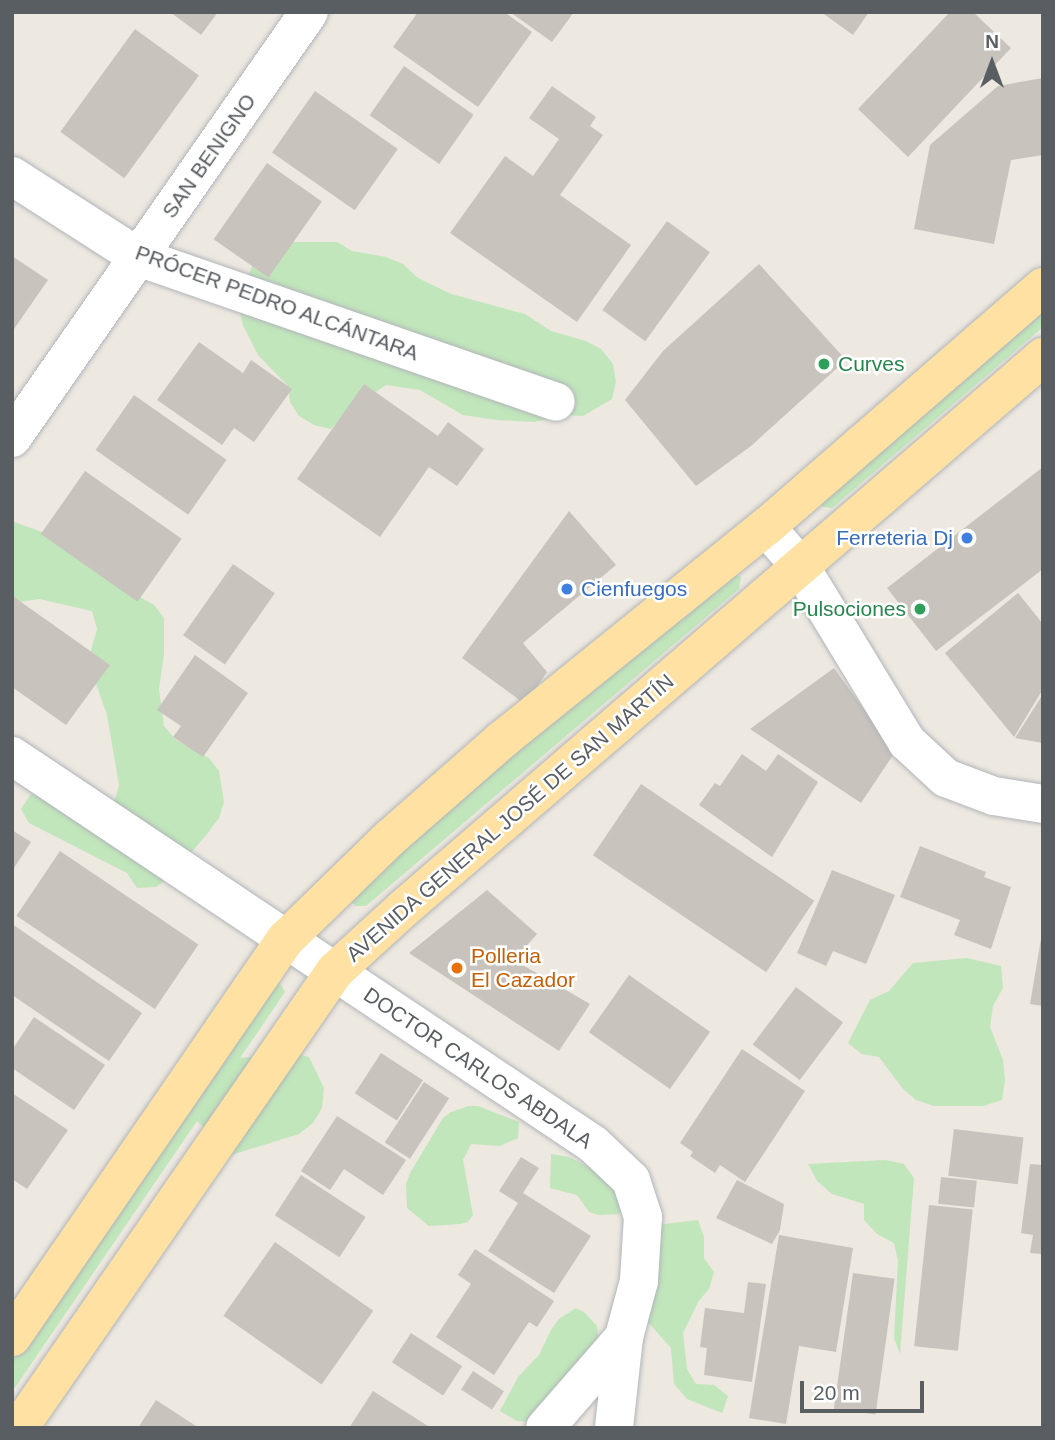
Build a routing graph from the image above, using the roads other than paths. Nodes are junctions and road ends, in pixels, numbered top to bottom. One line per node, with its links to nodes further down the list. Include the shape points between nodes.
1 (309, 12): 3 (street, SAN BENIGNO)
2 (12, 176): 3 (street, PRÓCER PEDRO ALCÁNTARA)
3 (138, 257): 6 (street, PRÓCER PEDRO ALCÁNTARA); 7 (street, SAN BENIGNO)
4 (1043, 287): 8 (main road)
5 (1043, 357): 9 (main road, AVENIDA GENERAL JOSÉ DE SAN MARTÍN)
6 (556, 402)
7 (12, 438)
8 (766, 527): 9 (street); 12 (main road, via 503,739 391,837)
9 (800, 566): 11 (street, via 907,742 946,778 995,796); 13 (main road, AVENIDA GENERAL JOSÉ DE SAN MARTÍN)
10 (12, 756): 12 (street, DOCTOR CARLOS ABDALA)
11 (1043, 804)
12 (286, 939): 13 (street, DOCTOR CARLOS ABDALA); 14 (main road)
13 (335, 971): 15 (street, DOCTOR CARLOS ABDALA, via 593,1144 631,1180 643,1217 639,1281); 16 (main road, AVENIDA GENERAL JOSÉ DE SAN MARTÍN)
14 (12, 1337)
15 (624, 1338): 17 (street); 18 (street, DOCTOR CARLOS ABDALA)
16 (19, 1428)
17 (545, 1428)
18 (614, 1428)

